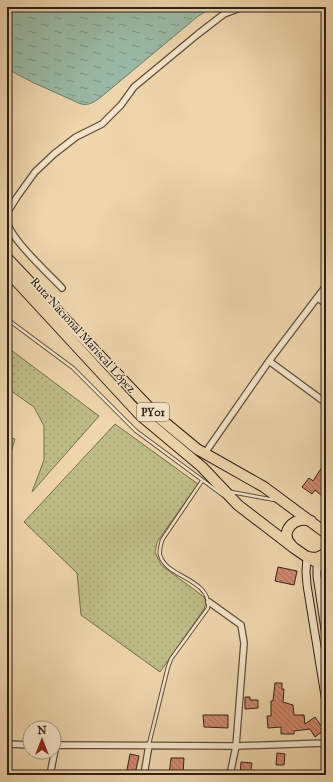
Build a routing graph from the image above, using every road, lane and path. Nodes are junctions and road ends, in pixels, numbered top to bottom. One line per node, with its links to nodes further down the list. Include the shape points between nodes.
1 (243, 7): 2 (street, via 224,14 198,34 134,87 121,106 102,124 76,137 54,154 35,172)
2 (7, 213)
3 (7, 220): 7 (street, via 17,240)
4 (7, 258): 13 (highway, Ruta Nacional Mariscal López / PY01, via 157,416)
5 (7, 271): 16 (highway, Ruta Nacional Mariscal López / PY01, via 130,405 202,467)
6 (326, 286): 8 (street)
7 (62, 288)
8 (318, 298): 9 (street); 11 (street)
9 (326, 304)
10 (7, 319): 14 (lane, via 69,365 136,431)
11 (270, 360): 12 (street); 13 (street)
12 (326, 403)
13 (205, 453): 18 (highway, Ruta Nacional Mariscal López / PY01, via 264,487)
14 (202, 482): 15 (lane); 24 (lane, via 162,540 160,548 165,564 202,589)
15 (211, 487): 16 (lane); 17 (lane)
16 (224, 491): 17 (highway, Ruta Nacional Mariscal López / PY01); 18 (lane, via 270,499)
17 (238, 505): 21 (highway, Ruta Nacional Mariscal López / PY01)
18 (293, 508): 19 (highway, Ruta Nacional Mariscal López / PY01)
19 (311, 521): 20 (highway, Ruta Nacional Mariscal López / PY01); 21 (highway, via 299,520 289,526 287,538)
20 (326, 533)
21 (294, 548): 22 (highway, Ruta Nacional Mariscal López / PY01)
22 (307, 557): 23 (highway); 26 (main road, via 307,585)
23 (324, 559): 25 (main road, via 317,568 317,576)
24 (209, 602): 31 (lane, via 208,608 171,659); 32 (street, via 241,625 244,643)
25 (326, 636)
26 (326, 702)
27 (326, 743): 32 (street)
28 (7, 744): 29 (street)
29 (22, 745)
30 (62, 745): 31 (street)
31 (149, 745): 32 (street); 36 (street)
32 (236, 746): 37 (street)
33 (52, 760): 35 (street)
34 (326, 772): 38 (main road)
35 (50, 775)
36 (144, 775)
37 (230, 775)
38 (326, 775)

